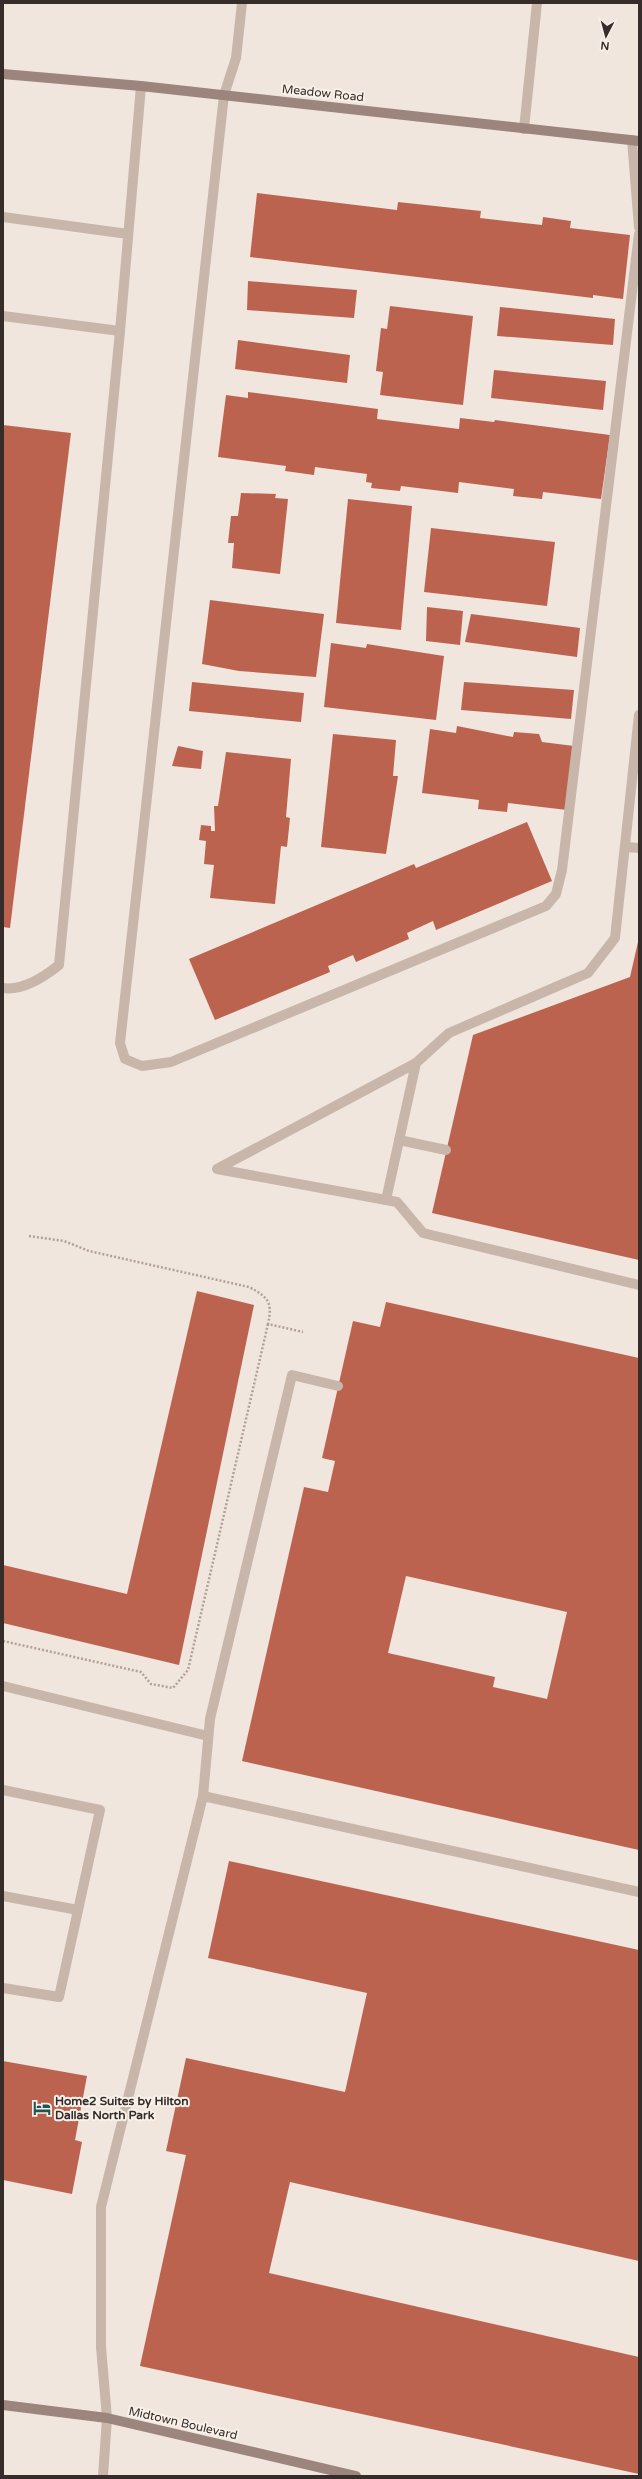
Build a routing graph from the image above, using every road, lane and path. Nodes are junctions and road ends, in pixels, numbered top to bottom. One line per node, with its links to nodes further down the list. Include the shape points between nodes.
1 (242, 3): 5 (lane, via 236,58)
2 (537, 3): 6 (lane)
3 (3, 74): 4 (street, Meadow Road)
4 (141, 86): 5 (street, Meadow Road); 10 (lane)
5 (224, 95): 6 (street, Meadow Road); 11 (lane, via 120,1043 126,1059 142,1066 171,1062 546,906 556,894 563,862)
6 (524, 128): 7 (street, Meadow Road)
7 (635, 140): 9 (lane)
8 (3, 218): 10 (lane)
9 (639, 227)
10 (128, 234): 13 (lane)
11 (639, 234)
12 (3, 316): 13 (lane)
13 (120, 331): 17 (lane, via 59,965 41,979 10,989)
14 (639, 715): 15 (lane)
15 (625, 847): 16 (lane); 18 (lane, via 615,938 588,973 449,1033)
16 (639, 848)
17 (3, 988)
18 (416, 1063): 19 (lane); 21 (lane, via 217,1169)
19 (399, 1140): 20 (lane); 21 (lane)
20 (446, 1150)
21 (386, 1200): 23 (lane, via 397,1202 423,1233)
22 (29, 1236): 24 (path, via 64,1241 89,1251 249,1287 268,1302 271,1311)
23 (639, 1285)
24 (268, 1324): 25 (path); 27 (path, via 188,1670 173,1688 151,1684 141,1672)
25 (303, 1332)
26 (338, 1386): 29 (lane, via 292,1375)
27 (3, 1641)
28 (3, 1686): 29 (lane)
29 (208, 1736): 31 (lane)
30 (3, 1790): 34 (lane, via 100,1810)
31 (203, 1796): 32 (lane); 37 (lane, via 101,2207 101,2347)
32 (639, 1892)
33 (3, 1896): 34 (lane)
34 (78, 1910): 35 (lane, via 59,1997)
35 (3, 1988)
36 (3, 2406): 37 (street, Midtown Boulevard)
37 (107, 2418): 38 (lane); 39 (street, Midtown Boulevard)
38 (103, 2476)
39 (356, 2476)

